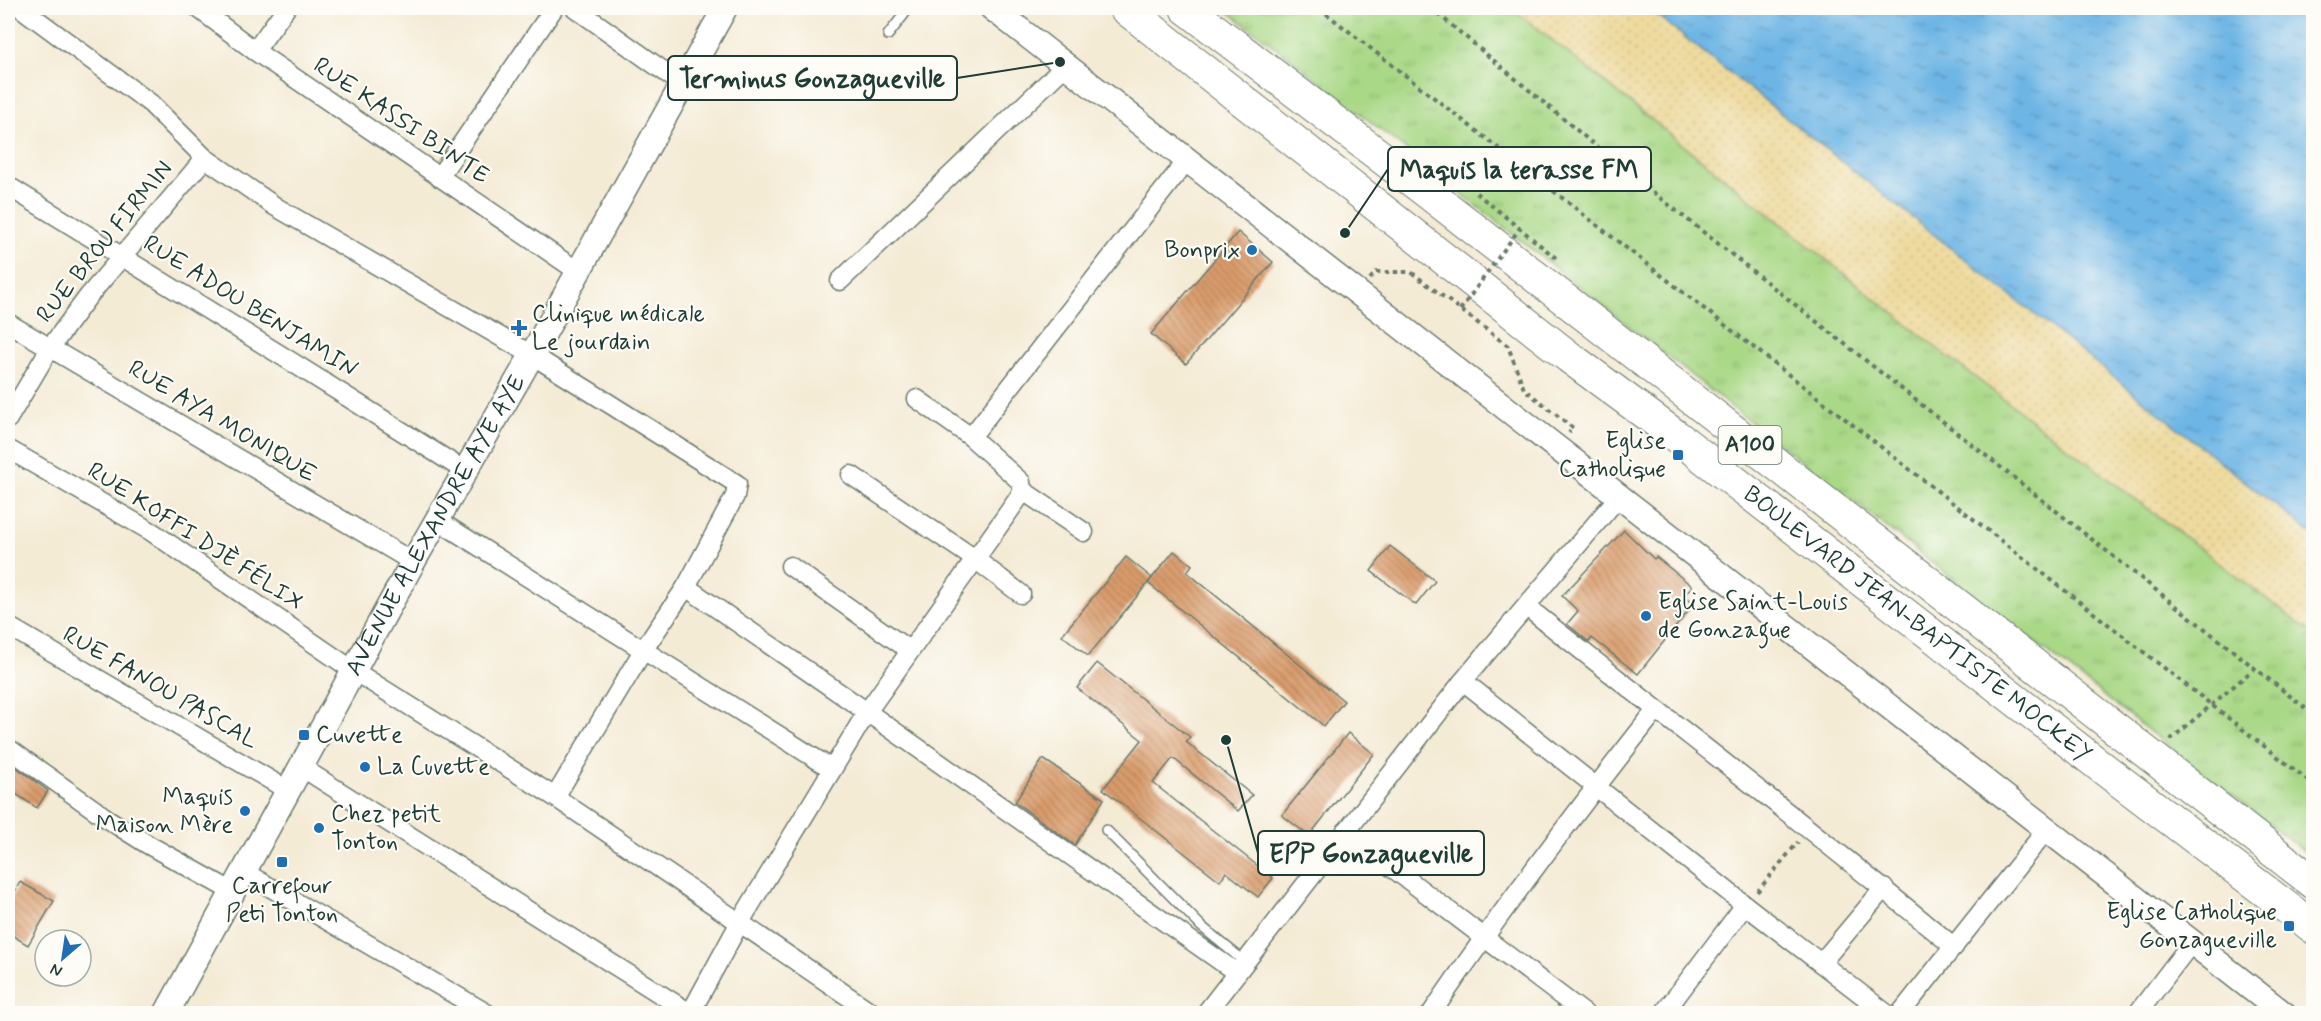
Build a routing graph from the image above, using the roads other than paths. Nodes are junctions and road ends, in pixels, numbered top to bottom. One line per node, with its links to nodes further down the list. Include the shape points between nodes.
1 (21, 8): 15 (street, via 150,103)
2 (198, 8): 12 (street, RUE KASSI BINTE)
3 (286, 8): 12 (street)
4 (554, 8): 17 (street)
5 (575, 8): 14 (street)
6 (725, 8): 14 (street, AVENUE ALEXANDRE AYE AYE)
7 (909, 8): 11 (lane)
8 (992, 8): 13 (street)
9 (1125, 8): 62 (highway, BOULEVARD JEAN-BAPTISTE MOCKEY / A100, via 1569,357)
10 (1185, 8): 58 (highway, BOULEVARD JEAN-BAPTISTE MOCKEY / A100)
11 (888, 35)
12 (255, 51): 17 (street, RUE KASSI BINTE)
13 (1066, 65): 16 (street); 21 (street)
14 (682, 84): 20 (street, AVENUE ALEXANDRE AYE AYE)
15 (205, 158): 19 (street, RUE BROU FIRMIN); 24 (street, via 276,207)
16 (1188, 159): 27 (street); 32 (street)
17 (439, 177): 20 (street, RUE KASSI BINTE)
18 (8, 186): 19 (street, RUE ADOU BENJAMIN)
19 (123, 256): 23 (street, RUE BROU FIRMIN); 29 (street, RUE ADOU BENJAMIN)
20 (579, 272): 24 (street, AVENUE ALEXANDRE AYE AYE)
21 (840, 281)
22 (8, 323): 23 (street, RUE AYA MONIQUE)
23 (50, 348): 26 (street, RUE BROU FIRMIN); 36 (street, RUE AYA MONIQUE)
24 (532, 355): 29 (street, AVENUE ALEXANDRE AYE AYE); 38 (street, via 737,484 735,496)
25 (917, 399): 27 (street)
26 (8, 419)
27 (971, 437): 31 (street, via 1021,482)
28 (8, 449): 44 (street, RUE KOFFI DJÈ FÉLIX, via 152,532)
29 (465, 471): 33 (street, AVENUE ALEXANDRE AYE AYE)
30 (851, 475): 35 (street)
31 (1022, 490): 34 (street); 35 (street)
32 (1620, 495): 40 (street); 54 (street)
33 (437, 520): 36 (street, AVENUE ALEXANDRE AYE AYE); 42 (street)
34 (1084, 532)
35 (975, 560): 39 (street); 43 (street)
36 (413, 562): 44 (street, AVENUE ALEXANDRE AYE AYE)
37 (790, 566): 43 (street)
38 (686, 587): 42 (street); 47 (street)
39 (1021, 594)
40 (1527, 607): 45 (street); 46 (street)
41 (8, 626): 52 (street, RUE FANOU PASCAL)
42 (644, 650): 50 (street); 53 (street)
43 (909, 650): 47 (street)
44 (354, 671): 49 (street, AVENUE ALEXANDRE AYE AYE); 53 (street, RUE KOFFI DJÈ FÉLIX)
45 (1463, 681): 51 (street); 56 (street)
46 (1656, 710): 51 (street); 59 (street)
47 (867, 712): 50 (street); 67 (street)
48 (8, 748): 57 (street, via 147,844)
49 (301, 768): 52 (street, AVENUE ALEXANDRE AYE AYE); 69 (street)
50 (832, 769): 61 (street)
51 (1596, 787): 60 (street); 63 (street)
52 (289, 791): 57 (street, AVENUE ALEXANDRE AYE AYE)
53 (555, 797): 61 (street, RUE KOFFI DJÈ FÉLIX)
54 (2047, 829): 64 (street); 65 (street)
55 (1106, 830): 67 (lane)
56 (1345, 832): 63 (street); 67 (street)
57 (238, 882): 70 (street, AVENUE ALEXANDRE AYE AYE); 71 (street)
58 (2313, 883)
59 (1884, 888): 65 (street); 66 (street)
60 (1746, 905): 66 (street); 75 (street)
61 (740, 922): 69 (street); 72 (street, RUE KOFFI DJÈ FÉLIX)
62 (2313, 928)
63 (1483, 937): 73 (street); 74 (street)
64 (2193, 942): 78 (street); 79 (street)
65 (1954, 947): 77 (street)
66 (1821, 963): 76 (street)
67 (1241, 968): 68 (street)
68 (1216, 1010)
69 (690, 1013)
70 (166, 1014)
71 (488, 1014)
72 (874, 1014)
73 (1431, 1014)
74 (1585, 1014)
75 (1663, 1014)
76 (1887, 1014)
77 (1900, 1014)
78 (2137, 1014)
79 (2284, 1014)

